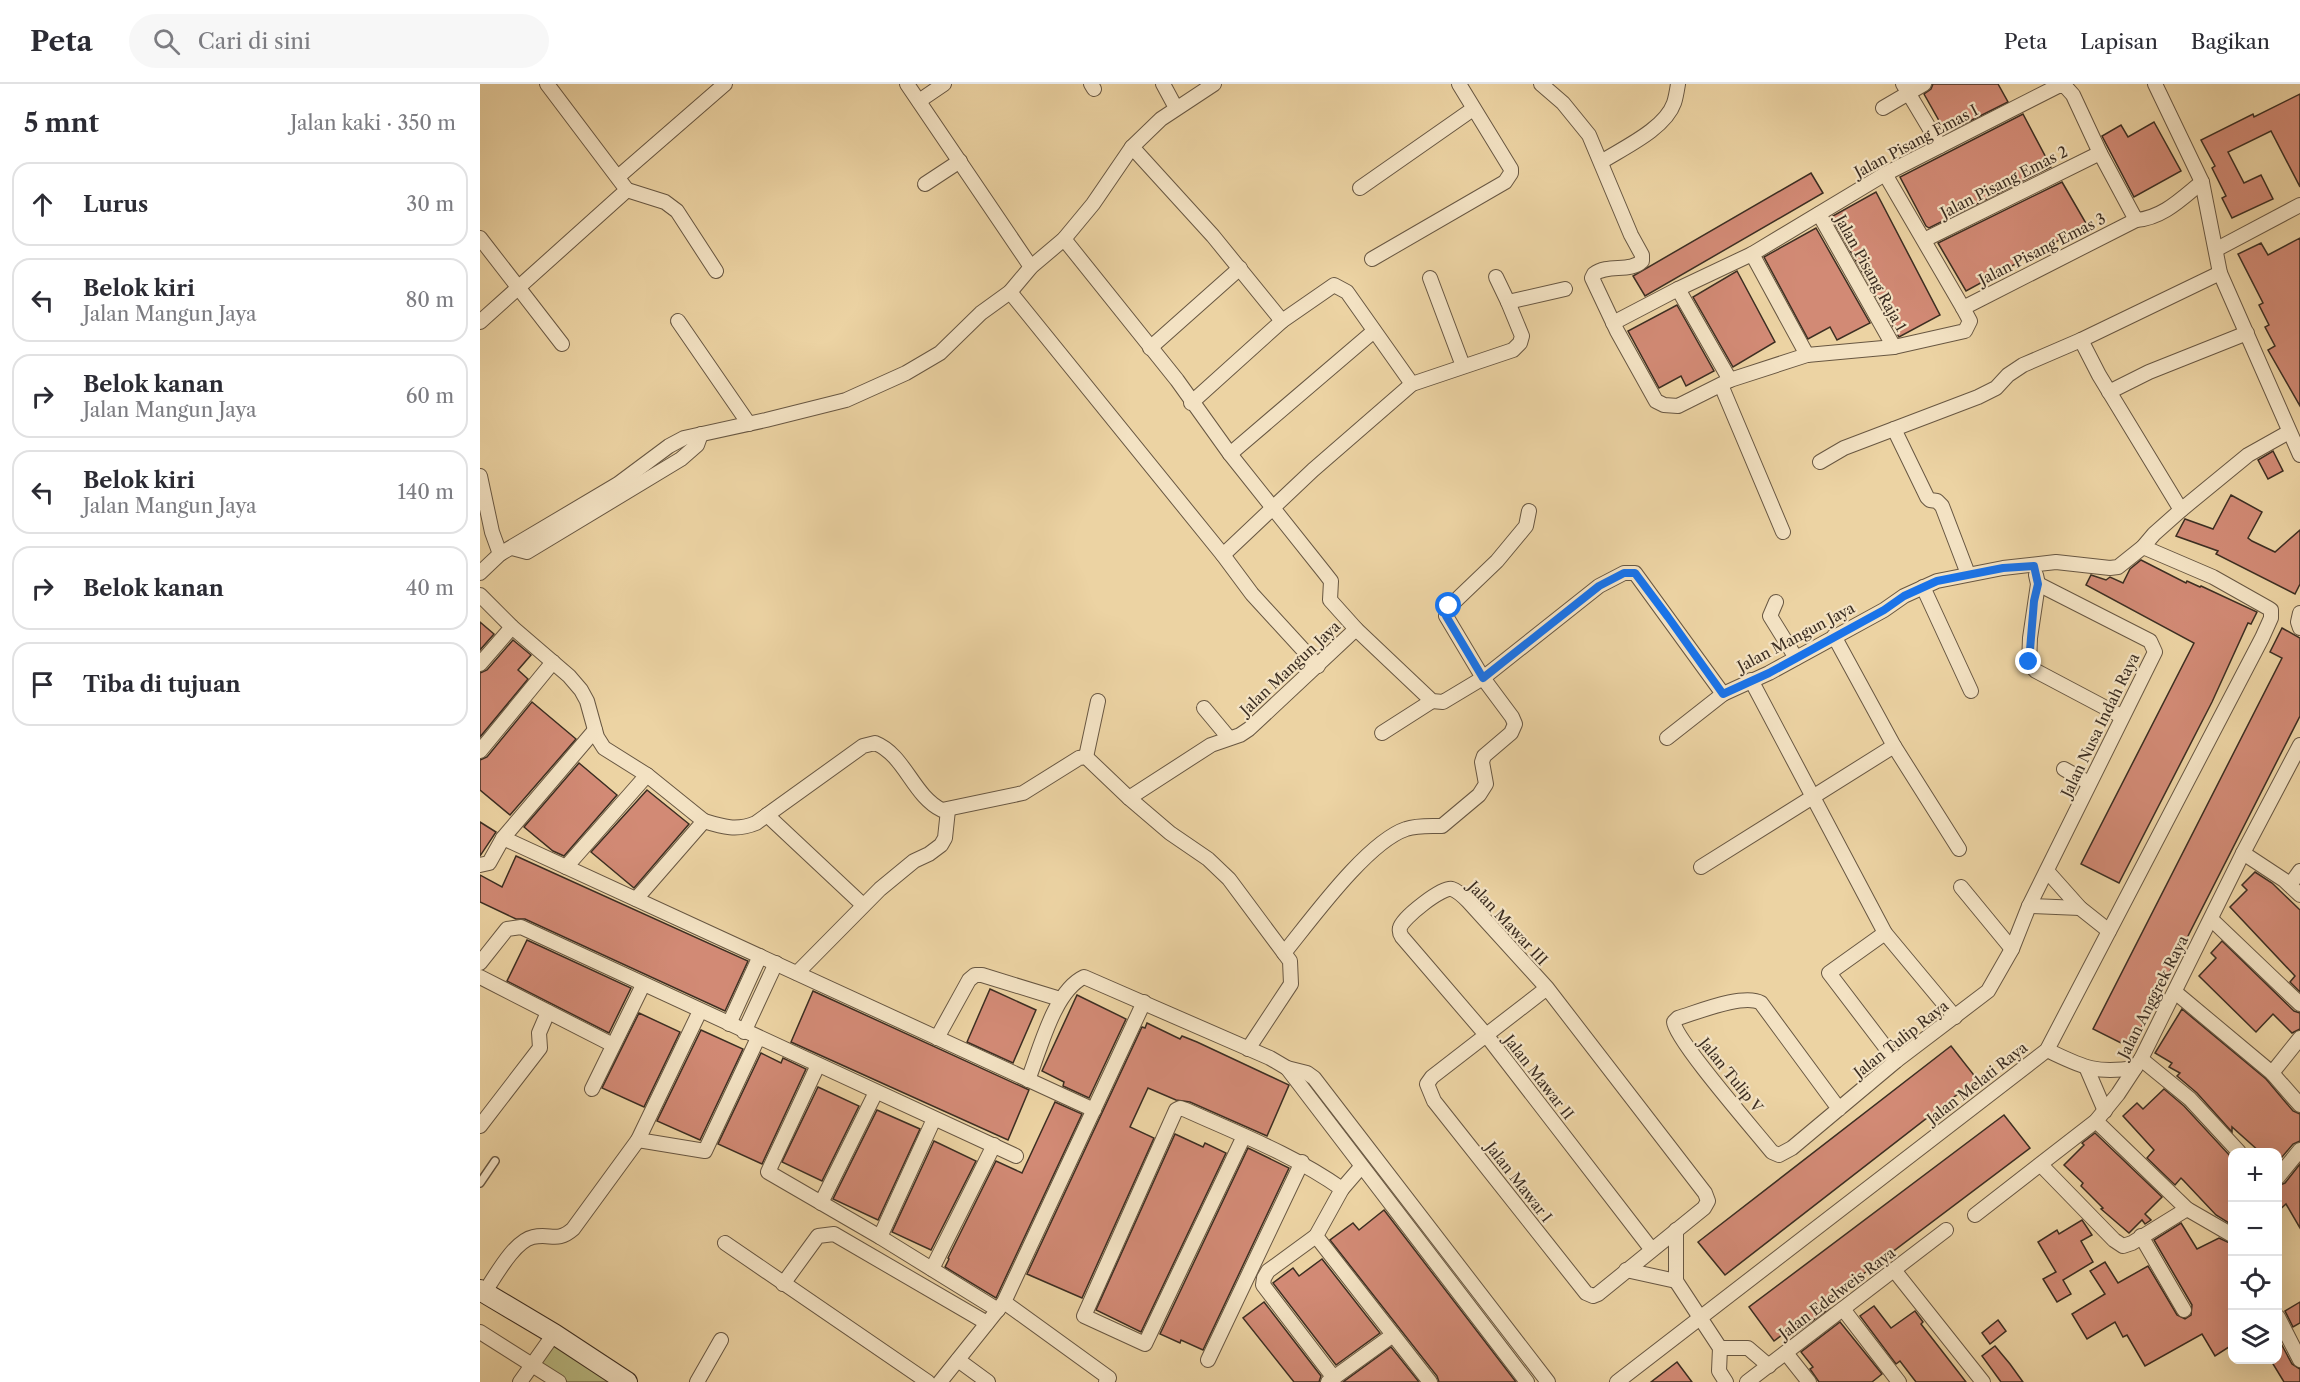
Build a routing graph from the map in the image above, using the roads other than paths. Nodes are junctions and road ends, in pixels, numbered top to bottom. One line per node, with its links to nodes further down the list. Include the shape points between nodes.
1 (547, 84): 23 (street)
2 (725, 84): 23 (street)
3 (907, 84): 13 (street)
4 (944, 84): 13 (street)
5 (1163, 84): 14 (street)
6 (1214, 84): 14 (street)
7 (1459, 84): 16 (street)
8 (1541, 84): 21 (street, via 1589,135)
9 (1678, 84): 21 (street, via 1674,103 1661,122)
10 (1924, 84): 12 (street)
11 (2155, 84): 24 (street)
12 (1906, 89): 15 (street); 17 (street)
13 (919, 101): 20 (street)
14 (1176, 108): 18 (street)
15 (1883, 108)
16 (1473, 109): 26 (street); 36 (street, via 1511,169 1508,179)
17 (1940, 146): 19 (street, Jalan Pisang Emas I, via 2062,86 2073,95); 22 (street, Jalan Pisang Emas I)
18 (1132, 147): 32 (street); 38 (street)
19 (2100, 153): 30 (street, Jalan Pisang Emas I); 33 (street, Jalan Pisang Emas 2)
20 (960, 161): 25 (street); 37 (street)
21 (1601, 162): 52 (street, via 1643,258 1638,265 1605,268 1594,274 1595,285)
22 (1886, 174): 29 (street, Jalan Pisang Emas I); 33 (street)
23 (618, 177): 27 (street)
24 (2202, 182): 30 (street, via 2160,214); 34 (street)
25 (926, 184)
26 (1360, 188)
27 (627, 190): 39 (street, via 665,202 677,211); 43 (street)
28 (2300, 205): 34 (street)
29 (1819, 214): 35 (street, Jalan Pisang Emas I); 57 (street, Jalan Pisang Raja 1)
30 (2136, 220): 48 (street, Jalan Pisang Emas 3)
31 (480, 238): 43 (street)
32 (1064, 239): 37 (street); 58 (street)
33 (1924, 240): 48 (street)
34 (2217, 249): 40 (street)
35 (1752, 254): 45 (street, Jalan Pisang Emas I); 59 (street)
36 (1372, 259)
37 (1031, 267): 46 (street)
38 (1240, 268): 50 (street); 58 (street)
39 (716, 271)
40 (2220, 273): 54 (street); 55 (street)
41 (1496, 277): 47 (street)
42 (1430, 278): 60 (street)
43 (520, 287): 51 (street); 56 (street)
44 (1565, 289): 47 (street)
45 (1678, 289): 52 (street, Jalan Pisang Emas I); 61 (street)
46 (1010, 292): 65 (street, via 981,313 940,353 906,373 846,400); 78 (street)
47 (1508, 302): 60 (street, via 1522,336 1518,347)
48 (1963, 308): 57 (street, via 1970,321 1965,331)
49 (678, 321): 65 (street)
50 (1282, 321): 53 (street, via 1334,285 1347,292); 64 (street)
51 (480, 322)
52 (1613, 323): 61 (street, via 1656,401 1672,407)
53 (1374, 331): 62 (street); 68 (street)
54 (2247, 333): 63 (street); 67 (street)
55 (2081, 340): 63 (street); 66 (street, via 2023,365 1996,388)
56 (562, 344)
57 (1894, 347): 59 (street)
58 (1150, 348): 64 (street)
59 (1807, 355): 61 (street)
60 (1463, 366): 62 (street)
61 (1725, 382): 75 (street)
62 (1412, 384): 72 (street)
63 (2109, 392): 73 (street)
64 (1191, 403): 68 (street)
65 (749, 424): 77 (street, via 684,438 605,498)
66 (1894, 429): 70 (street, via 1844,448); 81 (street, via 1927,496 1942,506)
67 (2289, 432): 69 (street); 73 (street, Jalan Mangun Jaya, via 2248,455)
68 (1230, 454): 72 (street)
69 (2300, 455)
70 (1820, 462)
71 (480, 476): 77 (street, via 492,532)
72 (1272, 508): 78 (street); 89 (street, via 1331,581 1330,600)
73 (2181, 510): 76 (street, Jalan Mangun Jaya)
74 (1529, 511): 95 (street, via 1526,526 1497,561 1449,606 1446,616)
75 (1783, 532)
76 (2143, 547): 79 (street, Jalan Mangun Jaya, via 2118,567 2056,562); 135 (street, Jalan Melati Raya, via 2213,577 2271,610 2271,618)
77 (506, 551): 80 (street)
78 (1223, 555): 94 (street, via 1252,594)
79 (2034, 566): 81 (street, Jalan Mangun Jaya); 82 (street)
80 (480, 573)
81 (1968, 574): 83 (street, Jalan Mangun Jaya)
82 (2038, 584): 102 (street, via 2029,662 2036,671); 102 (street, Jalan Nusa Indah Raya, via 2150,641 2154,652)
83 (1923, 587): 90 (street, Jalan Mangun Jaya); 97 (street)
84 (480, 595): 87 (street)
85 (1776, 602): 91 (street, via 1770,616)
86 (2300, 613): 88 (street)
87 (512, 627): 92 (street); 93 (street)
88 (2300, 628)
89 (1356, 629): 94 (street, Jalan Mangun Jaya); 100 (street, Jalan Mangun Jaya)
90 (1834, 636): 91 (street, Jalan Mangun Jaya); 108 (street)
91 (1796, 658): 96 (street, Jalan Mangun Jaya)
92 (553, 662): 103 (street, via 584,696); 109 (street)
93 (480, 664)
94 (1318, 666): 105 (street, Jalan Mangun Jaya, via 1258,722)
95 (1483, 678): 98 (street, via 1599,586 1624,573 1635,573); 100 (street, via 1443,702); 138 (street, via 1515,726 1484,756 1487,780 1479,795 1442,826 1405,829 1380,846 1353,869)
96 (1750, 680): 98 (street, Jalan Mangun Jaya); 114 (street)
97 (1971, 691)
98 (1723, 694): 106 (street, Jalan Mangun Jaya)
99 (1098, 701): 110 (street)
100 (1432, 701): 104 (street)
101 (1204, 708): 105 (street)
102 (2121, 717): 113 (street, Jalan Nusa Indah Raya)
103 (595, 730): 112 (street, via 604,748); 119 (street)
104 (1382, 733)
105 (1229, 738): 115 (street, Jalan Mangun Jaya, via 1211,745)
106 (1667, 738)
107 (2300, 745): 121 (street, Jalan Anggrek Raya)
108 (1894, 746): 114 (street); 120 (street)
109 (480, 751)
110 (1086, 757): 115 (street); 116 (street, via 1023,793)
111 (2064, 769): 113 (street)
112 (646, 775): 118 (street); 123 (street)
113 (2089, 783): 125 (street, Jalan Nusa Indah Raya)
114 (1813, 796): 124 (street); 136 (street)
115 (1129, 798): 138 (street, via 1229,879)
116 (948, 810): 117 (street, via 927,800 888,750 875,743 863,746); 130 (street, via 941,845 914,861)
117 (767, 815): 118 (street, via 744,828); 130 (street)
118 (704, 821): 129 (street)
119 (503, 838): 122 (street, via 489,863); 123 (street)
120 (1959, 849)
121 (2243, 853): 128 (street); 133 (street, Jalan Anggrek Raya)
122 (480, 865)
123 (566, 867): 129 (street)
124 (1701, 867)
125 (2047, 871): 131 (street, Jalan Nusa Indah Raya); 132 (street)
126 (2300, 871): 128 (street)
127 (1961, 887): 137 (street)
128 (2295, 890)
129 (636, 899): 139 (street)
130 (863, 905): 142 (street)
131 (2030, 906): 132 (street); 137 (street, Jalan Tulip Raya)
132 (2080, 908): 135 (street)
133 (2211, 919): 146 (street, Jalan Anggrek Raya); 149 (street)
134 (1400, 927): 145 (street, Jalan Mawar III, via 1441,891 1454,889); 155 (street, Jalan Mawar II, via 1402,937)
135 (2109, 931): 161 (street, Jalan Melati Raya)
136 (1885, 933): 152 (street); 162 (street, via 1829,974)
137 (2012, 949): 152 (street, Jalan Tulip Raya, via 1988,991)
138 (1284, 953): 160 (street, via 1290,961 1291,984)
139 (760, 956): 141 (street); 153 (street)
140 (482, 957): 144 (street, via 507,929 521,927)
141 (776, 963): 142 (street); 154 (street)
142 (796, 973): 157 (street)
143 (480, 977): 151 (street)
144 (643, 985): 150 (street); 159 (street)
145 (1546, 988): 155 (street); 194 (street, Jalan Mawar III, via 1706,1193 1707,1206)
146 (2175, 992): 163 (street, Jalan Anggrek Raya); 167 (street)
147 (1060, 999): 148 (street, via 1084,976); 157 (street, via 975,975); 168 (street)
148 (1144, 1002): 160 (street); 173 (street)
149 (2300, 1004)
150 (700, 1011): 153 (street); 178 (street)
151 (548, 1012): 159 (street); 176 (street, via 539,1033 540,1048)
152 (1955, 1017): 162 (street, Jalan Tulip Raya)
153 (729, 1024): 154 (street)
154 (744, 1032): 156 (street)
155 (1487, 1035): 201 (street, Jalan Mawar II); 203 (street, Jalan Mawar I, via 1428,1081 1428,1091 1586,1293 1595,1296)
156 (758, 1038): 164 (street); 178 (street, via 705,1151)
157 (937, 1038): 168 (street)
158 (2300, 1038): 167 (street)
159 (613, 1045): 169 (street)
160 (1248, 1049): 165 (street)
161 (2047, 1050): 166 (street); 211 (street, Jalan Melati Raya)
162 (1896, 1061): 172 (street, Jalan Tulip Raya)
163 (2138, 1063): 166 (street, via 2113,1071); 174 (street, Jalan Anggrek Raya); 180 (street, via 2190,1099)
164 (818, 1065): 170 (street); 191 (street, via 768,1172)
165 (1287, 1068): 187 (street); 236 (street, via 1314,1078)
166 (2087, 1069): 174 (street)
167 (2272, 1073): 171 (street)
168 (1028, 1080): 173 (street)
169 (592, 1089)
170 (876, 1092): 175 (street); 191 (street)
171 (2300, 1105)
172 (1839, 1109): 182 (street, Jalan Tulip Raya, via 1784,1153); 182 (street, Jalan Tulip V, via 1761,1003 1738,1000 1678,1018 1673,1026 1686,1045)
173 (1094, 1110): 208 (street)
174 (2101, 1116): 186 (street, Jalan Anggrek Raya); 192 (street)
175 (934, 1119): 179 (street); 199 (street)
176 (480, 1126)
177 (1244, 1136): 177 (street, via 1145,1344 1084,1316 1177,1108); 185 (street)
178 (638, 1140): 207 (street, via 573,1229 562,1237 532,1237 524,1241)
179 (994, 1145): 183 (street); 202 (street)
180 (2235, 1148)
181 (2300, 1150): 188 (street)
182 (1772, 1152)
183 (1016, 1156)
184 (495, 1161): 189 (lane)
185 (1302, 1162): 190 (street); 221 (street)
186 (2041, 1165): 193 (street, Jalan Anggrek Raya); 198 (street, via 2118,1244 2127,1245)
187 (1361, 1167): 190 (street); 235 (street)
188 (2282, 1171)
189 (480, 1183)
190 (1342, 1189): 197 (street)
191 (821, 1203): 199 (street)
192 (2187, 1209): 196 (street); 198 (street)
193 (1975, 1215)
194 (1676, 1230): 201 (street, Jalan Mawar I); 205 (street)
195 (1946, 1230): 204 (street, Jalan Edelweis Raya)
196 (2228, 1233)
197 (1316, 1236): 216 (street); 225 (street, via 1268,1271 1263,1285)
198 (2141, 1236): 210 (street)
199 (879, 1237): 202 (street)
200 (725, 1243): 206 (street)
201 (1652, 1250): 203 (street, Jalan Mawar I)
202 (932, 1269): 208 (street)
203 (1626, 1270): 205 (street)
204 (1894, 1270): 209 (street, Jalan Edelweis Raya); 242 (street)
205 (1676, 1281): 211 (street)
206 (783, 1284): 212 (street, via 818,1236 834,1234); 230 (street)
207 (482, 1291): 215 (street)
208 (1001, 1306): 212 (street); 233 (street, via 1109,1378)
209 (1843, 1309): 219 (street, Jalan Edelweis Raya); 241 (street)
210 (2184, 1310)
211 (1701, 1318): 218 (street); 237 (street, Jalan Melati Raya)
212 (987, 1323): 220 (street)
213 (2282, 1326): 222 (street)
214 (480, 1332): 223 (street)
215 (554, 1334): 223 (street); 228 (street)
216 (1394, 1335): 225 (street); 234 (street)
217 (721, 1340): 229 (street)
218 (1720, 1348): 224 (street, via 1748,1348); 238 (street, via 1719,1371)
219 (1786, 1353): 224 (street, Jalan Edelweis Raya); 240 (street)
220 (958, 1360): 231 (street); 232 (street)
221 (1208, 1360)
222 (2300, 1360)
223 (533, 1364): 226 (street); 227 (street)
224 (1769, 1366): 239 (street, Jalan Edelweis Raya)
225 (1331, 1380)
226 (520, 1382)
227 (559, 1382)
228 (627, 1382)
229 (697, 1382)
230 (928, 1382)
231 (940, 1382)
232 (988, 1382)
233 (1106, 1382)
234 (1431, 1382)
235 (1527, 1382)
236 (1548, 1382)
237 (1617, 1382)
238 (1726, 1382)
239 (1747, 1382)
240 (1809, 1382)
241 (1899, 1382)
242 (1983, 1382)

